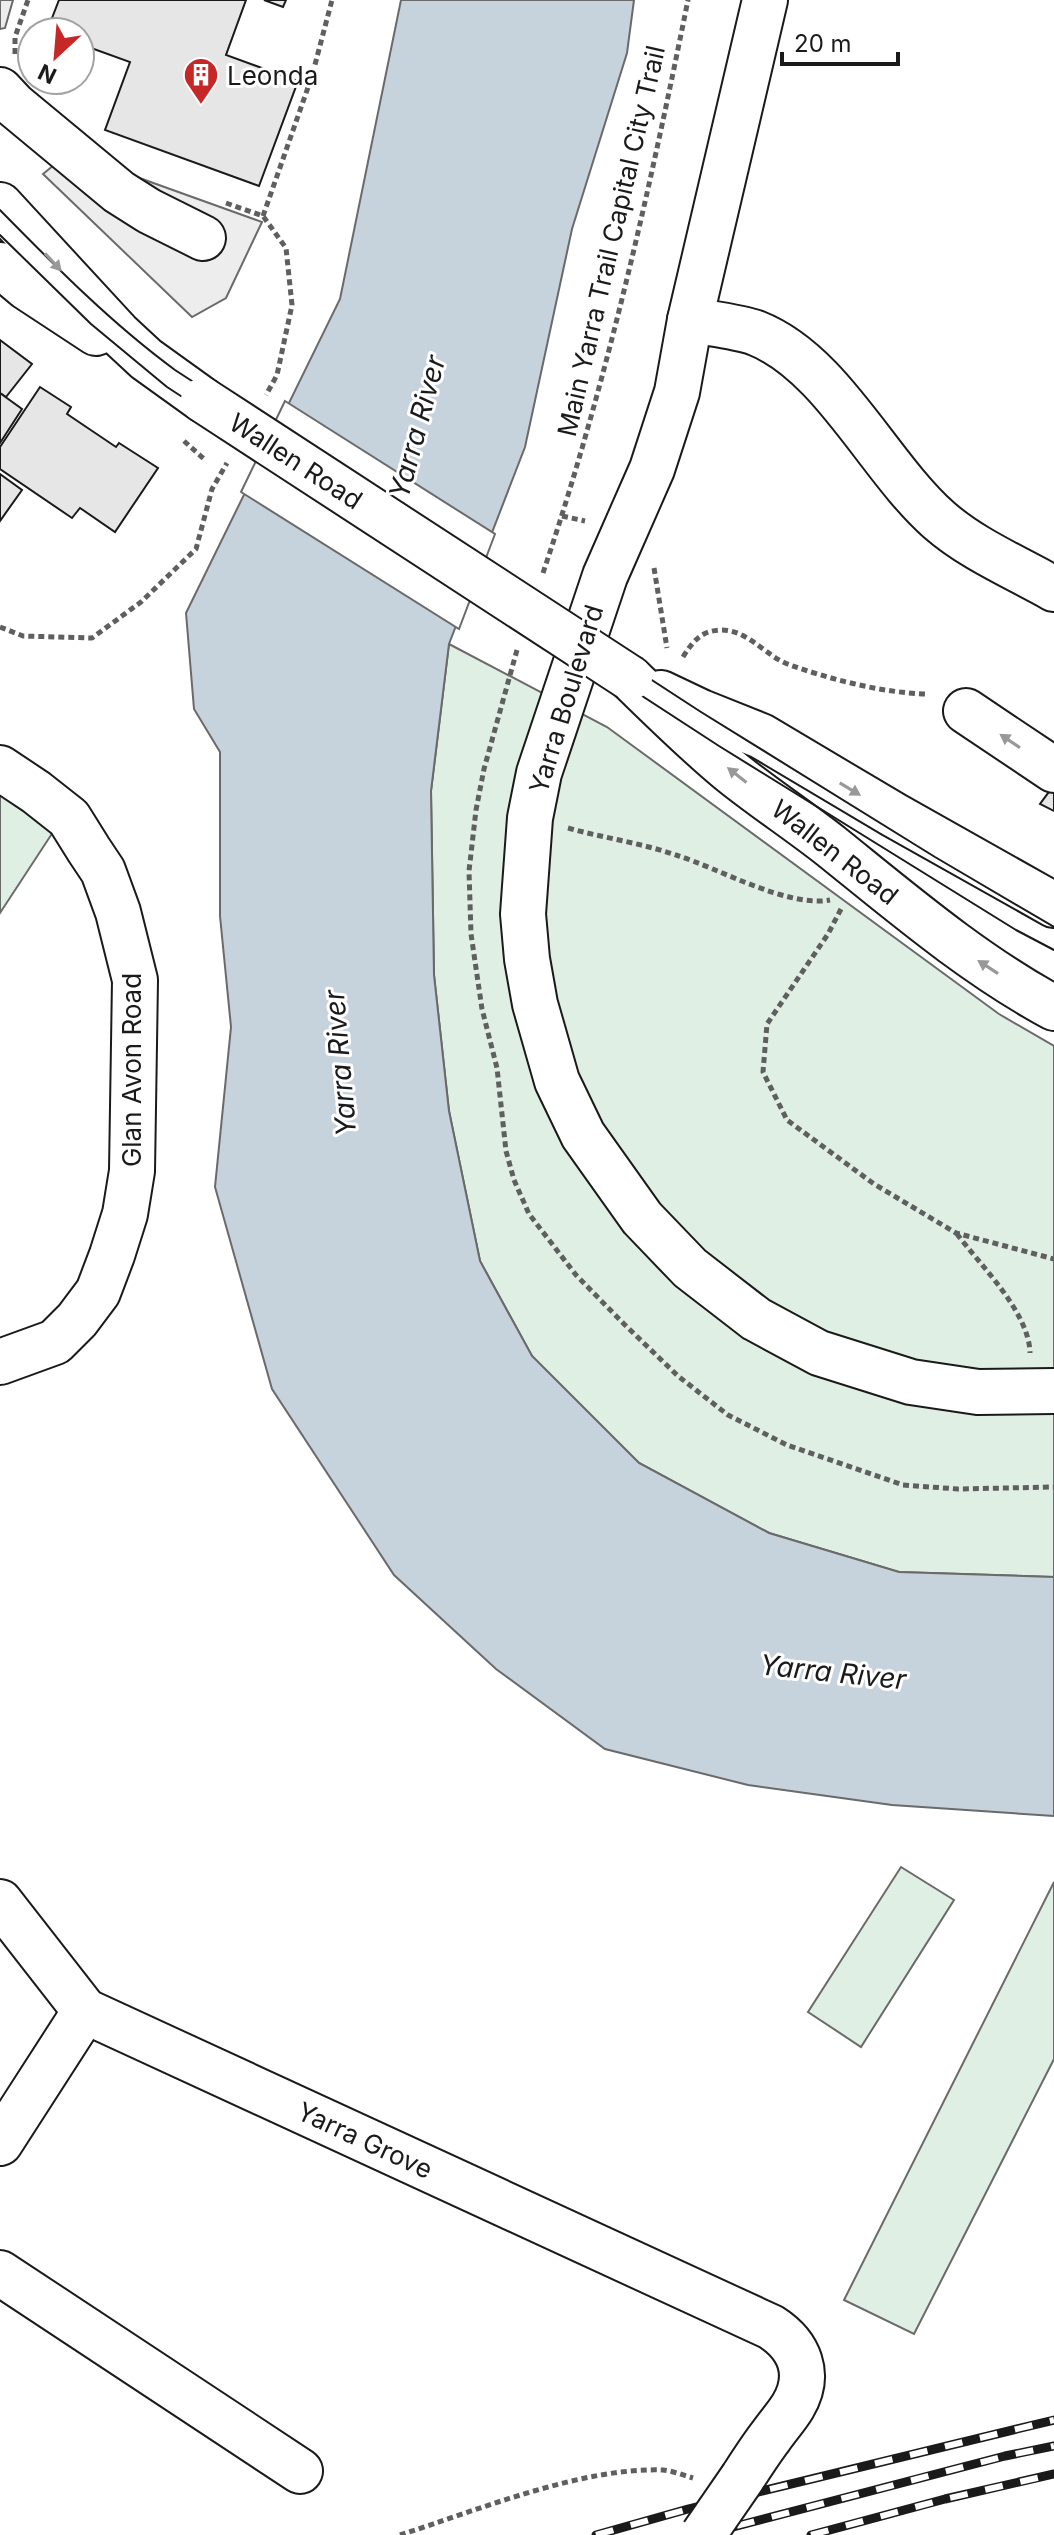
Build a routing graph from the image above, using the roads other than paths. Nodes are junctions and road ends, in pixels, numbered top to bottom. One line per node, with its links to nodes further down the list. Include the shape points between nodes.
1 (765, 0): 6 (street, Yarra Boulevard)
2 (5, 103): 4 (street, via 119,192)
3 (0, 205): 7 (street, Wallen Road, one-way to 7, via 118,333)
4 (203, 238)
5 (0, 265): 7 (street, Wallen Road, via 58,309)
6 (690, 320): 8 (street, via 754,333 788,350 939,520); 16 (street, Yarra Boulevard, via 677,392 550,735 530,818 523,914 527,959 557,1081 583,1135 642,1218 690,1268 756,1319 819,1353 911,1382 978,1392)
7 (203, 400): 9 (street, Wallen Road, bridge)
8 (1054, 589)
9 (630, 678): 13 (street, Wallen Road, one-way to 13, via 761,736); 14 (street, Wallen Road, one-way to 9, via 917,918 731,771)
10 (955, 702): 12 (street, one-way to 10)
11 (0, 768): 15 (street, Glan Avon Road, via 69,818 103,871 135,980 132,1171 112,1255 98,1292 55,1342)
12 (1054, 770)
13 (1054, 905)
14 (1054, 1008)
15 (0, 1362)
16 (1042, 1391)
17 (0, 1902): 18 (street, Yarra Grove)
18 (85, 2011): 19 (street); 22 (street, Yarra Grove, bridge, via 785,2336 799,2353 802,2386)
19 (0, 2143)
20 (0, 2273): 21 (street)
21 (300, 2471)
22 (703, 2535)

